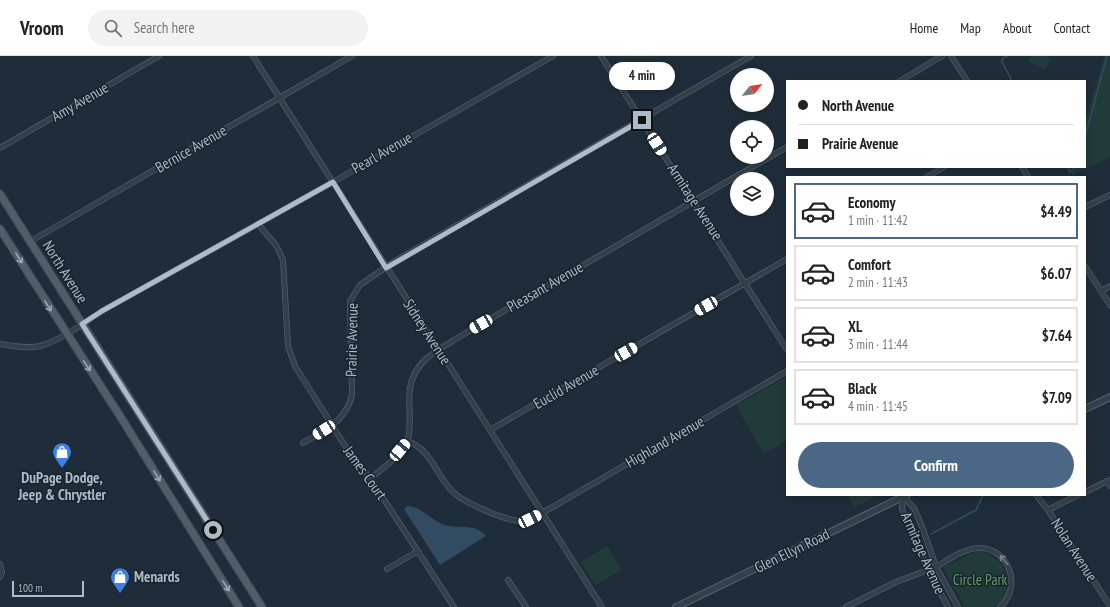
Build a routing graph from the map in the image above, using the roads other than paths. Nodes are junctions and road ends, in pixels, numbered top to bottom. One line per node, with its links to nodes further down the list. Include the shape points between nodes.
1 (159, 56): 13 (street, Amy Avenue)
2 (253, 56): 11 (street, Sidney Avenue)
3 (352, 56): 11 (street, Bernice Avenue)
4 (553, 56): 17 (street, Pearl Avenue)
5 (601, 56): 12 (street, Armitage Avenue)
6 (751, 56): 12 (street, Prairie Avenue)
7 (942, 56): 9 (street)
8 (951, 56): 10 (street)
9 (902, 80)
10 (966, 80)
11 (279, 98): 17 (street, Sidney Avenue); 24 (street, Bernice Avenue)
12 (642, 120): 20 (street, Armitage Avenue); 26 (street, Prairie Avenue)
13 (0, 148)
14 (786, 148): 20 (street, Pleasant Avenue)
15 (942, 168): 16 (street)
16 (929, 176)
17 (333, 182): 22 (street, Pearl Avenue); 26 (street, Sidney Avenue)
18 (0, 194): 24 (main road, North Avenue)
19 (1110, 195): 21 (street)
20 (694, 201): 28 (street, Armitage Avenue); 36 (street, Pleasant Avenue)
21 (1086, 207)
22 (258, 224): 32 (street, Pearl Avenue); 40 (street, James Court, via 276,245 283,260 287,338 291,357)
23 (0, 229): 33 (main road, one-way to 33)
24 (31, 241): 32 (main road, North Avenue)
25 (786, 260): 28 (street, Euclid Avenue)
26 (386, 268): 36 (street, Sidney Avenue); 40 (street, Prairie Avenue, via 360,286 350,301 352,393 350,405 341,418)
27 (1086, 268): 30 (street)
28 (746, 283): 35 (street, Armitage Avenue); 41 (street, Euclid Avenue)
29 (1110, 286): 30 (street)
30 (1101, 291): 31 (street)
31 (1110, 305)
32 (82, 324): 33 (street, Pearl Avenue); 62 (main road, North Avenue)
33 (66, 334): 34 (street, Pearl Avenue, via 40,346 23,348); 61 (main road, one-way to 61)
34 (0, 344)
35 (786, 348)
36 (439, 350): 41 (street, Sidney Avenue); 42 (street, Pleasant Avenue, via 422,364 410,385)
37 (786, 372): 52 (street, Highland Avenue)
38 (1110, 397): 39 (street)
39 (1086, 409)
40 (332, 425): 43 (street, Prairie Avenue); 44 (street, James Court, via 352,457)
41 (490, 430): 52 (street, Sidney Avenue)
42 (408, 441): 44 (street, via 390,463); 52 (street, Highland Avenue, via 420,446 450,490 467,502 514,520 530,519)
43 (303, 443)
44 (370, 478): 53 (street, James Court)
45 (1108, 480): 46 (street); 47 (street)
46 (1110, 486)
47 (1086, 491)
48 (904, 496): 55 (street, Armitage Avenue, via 916,512); 57 (street, Armitage Avenue, via 902,509); 66 (street, Glen Ellyn Road)
49 (1037, 496): 51 (street, Nolan Avenue)
50 (1076, 496): 51 (street)
51 (1048, 510): 60 (street, Nolan Avenue)
52 (543, 512): 65 (street, Sidney Avenue)
53 (418, 551): 56 (street); 63 (street, James Court)
54 (0, 564): 58 (street)
55 (936, 567): 69 (street, Armitage Avenue); 70 (street, one-way to 55, via 1008,598 1012,581 1006,562 995,552 970,549)
56 (387, 569)
57 (928, 570): 67 (street, via 896,582); 68 (street, Armitage Avenue)
58 (0, 578)
59 (508, 580): 64 (street)
60 (1110, 606)
61 (239, 607)
62 (262, 607)
63 (454, 607)
64 (526, 607)
65 (602, 607)
66 (676, 607)
67 (846, 607)
68 (948, 607)
69 (958, 607)
70 (1000, 607)

